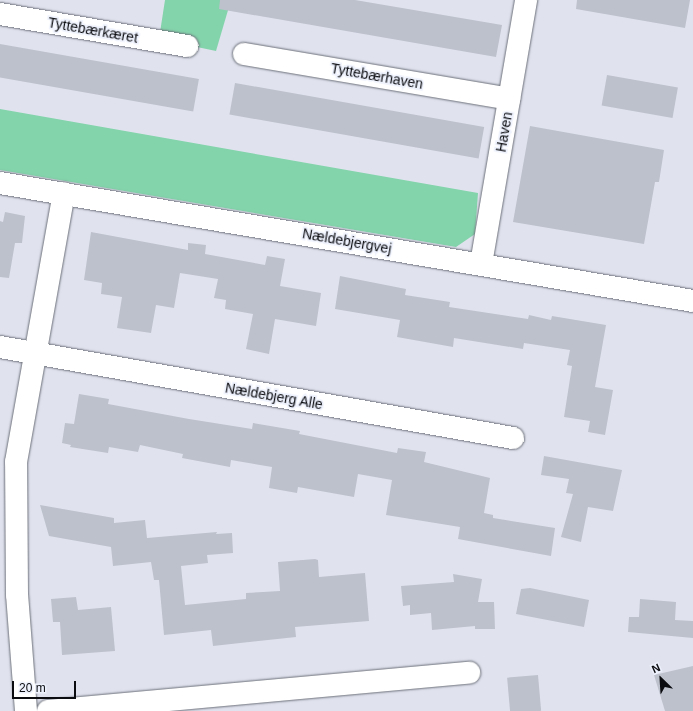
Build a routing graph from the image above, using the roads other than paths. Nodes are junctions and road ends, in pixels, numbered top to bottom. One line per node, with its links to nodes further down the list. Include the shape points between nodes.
1 (526, 0): 5 (street, Haven)
2 (0, 14): 3 (street, Tyttebærkæret)
3 (187, 46)
4 (244, 54): 5 (street, Tyttebærhaven)
5 (509, 99): 8 (street, Haven)
6 (0, 183): 7 (street, Nældebjergvej)
7 (64, 192): 8 (street, Nældebjergvej); 11 (street)
8 (481, 264): 9 (street, Nældebjergvej)
9 (693, 301)
10 (0, 347): 11 (street, Nældebjerg Alle)
11 (35, 353): 12 (street, Nældebjerg Alle); 13 (street, via 16,462)
12 (513, 438)
13 (8, 596): 15 (street)
14 (469, 673): 16 (street)
15 (26, 711)
16 (48, 711)

